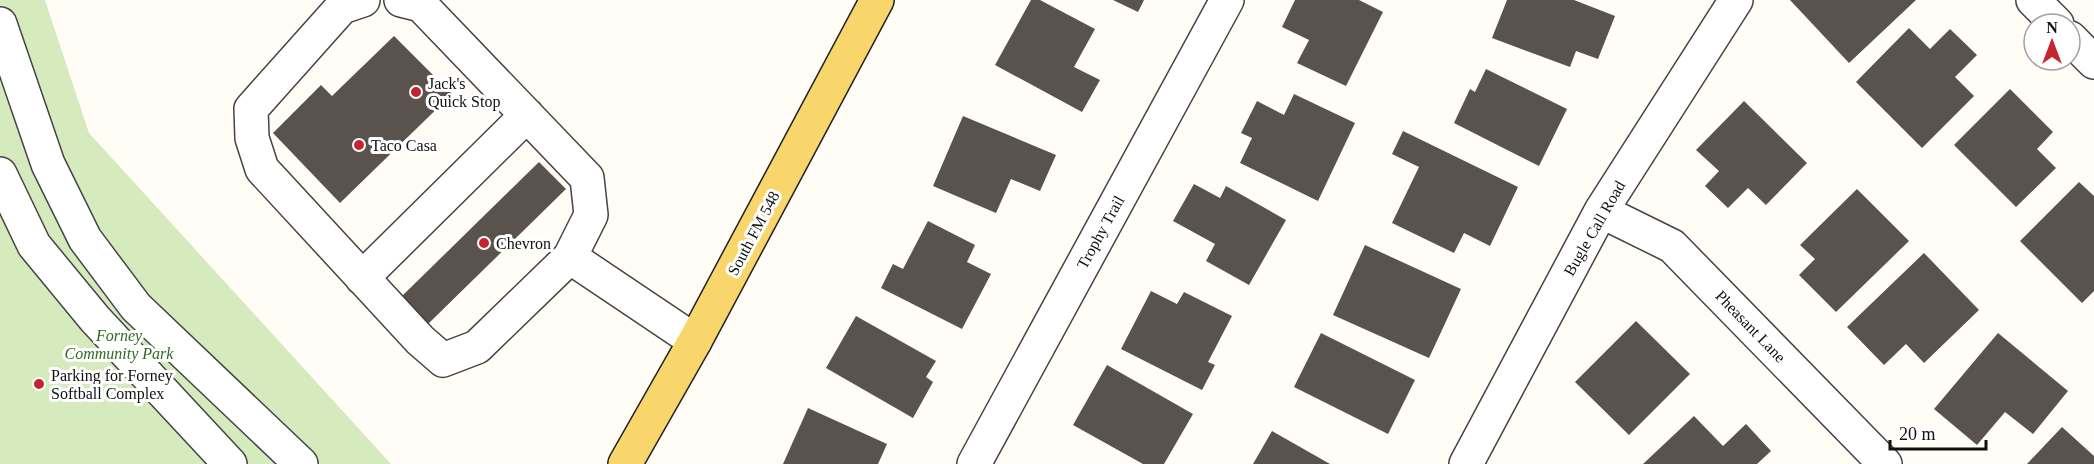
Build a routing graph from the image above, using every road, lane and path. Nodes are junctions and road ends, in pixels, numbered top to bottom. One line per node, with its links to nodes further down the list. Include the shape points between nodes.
1 (363, 0): 15 (street, via 342,8 251,109 252,138 262,169)
2 (401, 0): 11 (street, via 421,5)
3 (877, 0): 16 (main road, South FM 548)
4 (1227, 0): 20 (street, Trophy Trail)
5 (1736, 0): 13 (street, Bugle Call Road)
6 (2033, 0): 7 (street)
7 (2045, 12)
8 (0, 24): 18 (street, via 48,164 85,239 136,306)
9 (2082, 50): 10 (street)
10 (2094, 62)
11 (527, 115): 14 (street, via 587,178 591,215); 15 (street)
12 (0, 174): 17 (street, via 34,245 94,319)
13 (1601, 211): 21 (street, Bugle Call Road); 22 (street, Pheasant Lane, via 1672,246)
14 (570, 257): 15 (street, via 477,347 443,360); 16 (street)
15 (362, 278)
16 (695, 341): 19 (main road, South FM 548)
17 (230, 464)
18 (301, 464)
19 (625, 464)
20 (974, 464)
21 (1466, 464)
22 (1885, 464)

